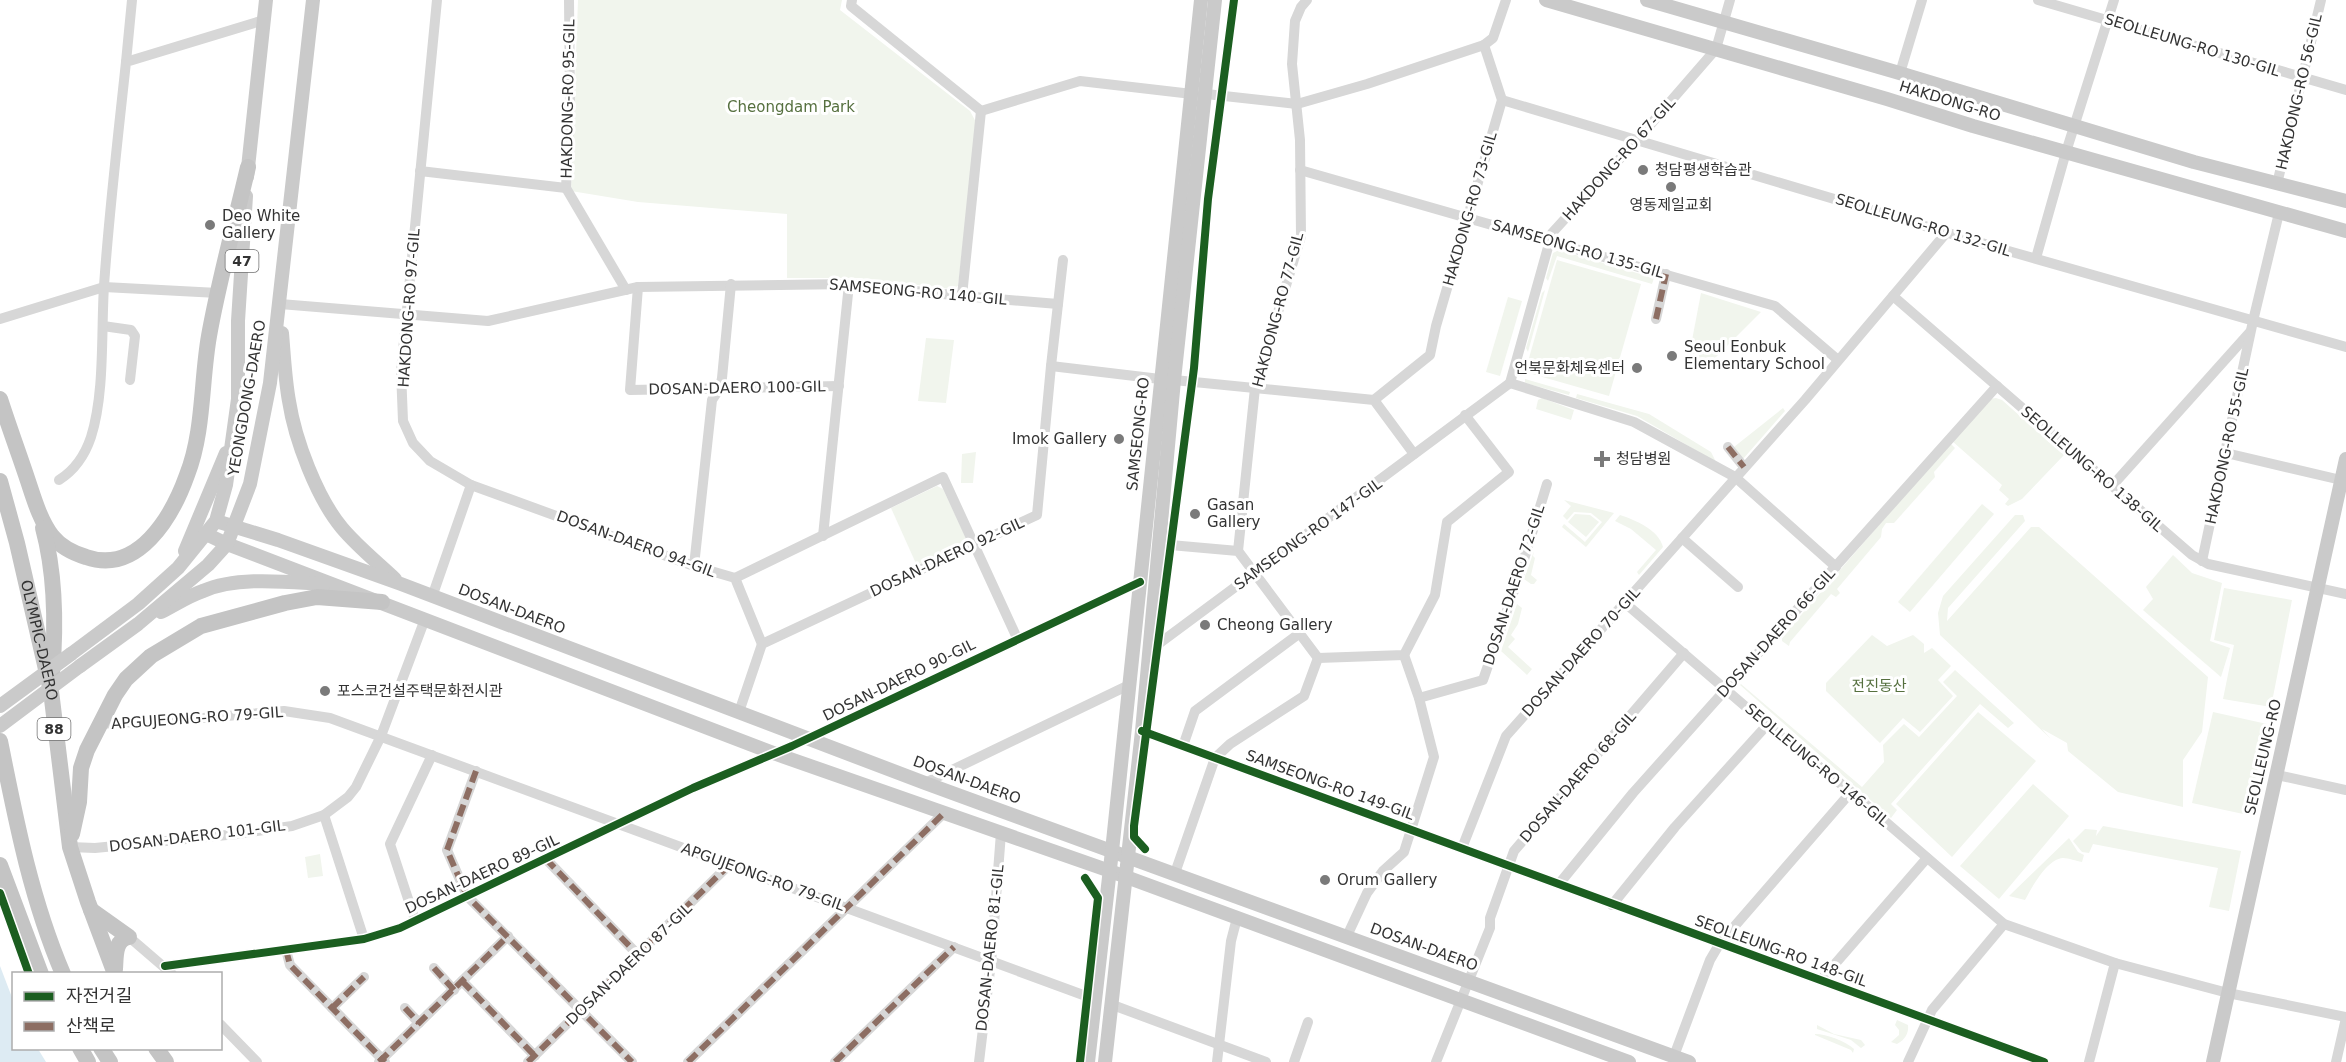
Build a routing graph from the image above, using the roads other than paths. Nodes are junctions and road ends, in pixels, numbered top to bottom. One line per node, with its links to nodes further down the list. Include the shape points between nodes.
1 (132, 0): 23 (street)
2 (266, 0): 18 (main road, YEONGDONG-DAERO / 47)
3 (313, 0): 57 (main road, YEONGDONG-DAERO)
4 (437, 0): 36 (street, HAKDONG-RO 97-GIL)
5 (569, 0): 38 (street, HAKDONG-RO 95-GIL)
6 (852, 0): 30 (street, via 851,6)
7 (1201, 0): 27 (main road, SAMSEONG-RO)
8 (1215, 0): 27 (main road, SAMSEONG-RO)
9 (1307, 0): 29 (street, HAKDONG-RO 77-GIL, via 1295,21 1292,64)
10 (1506, 0): 21 (street, via 1493,38)
11 (1546, 0): 22 (main road, HAKDONG-RO)
12 (1647, 0): 20 (main road, HAKDONG-RO)
13 (1731, 0): 20 (street)
14 (1922, 0): 24 (street)
15 (2038, 0): 19 (street, SEOLLEUNG-RO 130-GIL)
16 (2114, 0): 19 (street)
17 (2321, 0): 25 (street, HAKDONG-RO 56-GIL)
18 (264, 20): 23 (street); 34 (main road, YEONGDONG-DAERO / 47)
19 (2108, 20): 25 (street, SEOLLEUNG-RO 130-GIL); 31 (street)
20 (1724, 23): 22 (street); 24 (main road, HAKDONG-RO)
21 (1484, 45): 28 (street); 29 (street)
22 (1716, 49): 32 (street, HAKDONG-RO 67-GIL); 33 (main road, HAKDONG-RO)
23 (126, 62): 50 (street)
24 (1900, 73): 31 (main road, HAKDONG-RO)
25 (2303, 78): 26 (street, SEOLLEUNG-RO 130-GIL); 37 (street, HAKDONG-RO 56-GIL)
26 (2346, 90)
27 (1199, 94): 29 (street); 30 (street, via 1080,81); 67 (main road, SAMSEONG-RO)
28 (1502, 100): 32 (street, SEOLLEUNG-RO 132-GIL); 41 (street, HAKDONG-RO 73-GIL)
29 (1297, 104): 35 (street, HAKDONG-RO 77-GIL)
30 (981, 111): 54 (street)
31 (2075, 126): 33 (street); 37 (main road, HAKDONG-RO)
32 (1637, 140): 43 (street, SEOLLEUNG-RO 132-GIL); 44 (street, HAKDONG-RO 67-GIL)
33 (2066, 152): 40 (main road, HAKDONG-RO); 45 (street)
34 (248, 167): 53 (highway); 77 (main road, YEONGDONG-DAERO / 47)
35 (1300, 170): 41 (street, SAMSEONG-RO 135-GIL); 72 (street, HAKDONG-RO 77-GIL, via 1301,236)
36 (420, 171): 38 (street); 58 (street, HAKDONG-RO 97-GIL)
37 (2277, 184): 39 (main road, HAKDONG-RO)
38 (566, 189): 52 (street, HAKDONG-RO 95-GIL)
39 (2346, 201)
40 (2279, 213): 42 (main road, HAKDONG-RO); 62 (street, HAKDONG-RO 55-GIL)
41 (1467, 218): 44 (street, SAMSEONG-RO 135-GIL); 74 (street, HAKDONG-RO 73-GIL, via 1430,355)
42 (2346, 231)
43 (1947, 232): 45 (street, SEOLLEUNG-RO 132-GIL); 55 (street, DOSAN-DAERO 70-GIL)
44 (1549, 241): 47 (street, SAMSEONG-RO 135-GIL); 68 (street, HAKDONG-RO 67-GIL)
45 (2036, 258): 62 (street, SEOLLEUNG-RO 132-GIL)
46 (1064, 260): 56 (street)
47 (1666, 274): 60 (street); 64 (street, SAMSEONG-RO 135-GIL, via 1775,306)
48 (731, 284): 49 (street, SAMSEONG-RO 140-GIL); 51 (street, SAMSEONG-RO 140-GIL); 71 (street)
49 (849, 284): 54 (street, SAMSEONG-RO 140-GIL); 69 (street)
50 (104, 287): 53 (street); 59 (street); 61 (street)
51 (638, 287): 52 (street, SAMSEONG-RO 140-GIL); 71 (street, DOSAN-DAERO 100-GIL, via 630,390)
52 (626, 290): 58 (street, SAMSEONG-RO 140-GIL, via 488,321)
53 (218, 293): 90 (highway, via 188,475 150,540 121,558 107,562 92,560 63,547 52,536)
54 (962, 296): 56 (street, SAMSEONG-RO 140-GIL)
55 (1893, 296): 64 (street, DOSAN-DAERO 70-GIL); 70 (street, SEOLLEUNG-RO 138-GIL)
56 (1058, 303): 65 (street, DOSAN-DAERO 92-GIL)
57 (279, 307): 58 (street, SAMSEONG-RO 140-GIL); 93 (main road, YEONGDONG-DAERO, via 264,417 250,484); 109 (main road, via 289,403 308,466 340,526)
58 (407, 313): 87 (street, HAKDONG-RO 97-GIL, via 401,371 403,421 413,443 430,461)
59 (0, 319)
60 (1656, 319)
61 (103, 326): 66 (street, via 131,330 135,336); 84 (street, via 91,436 78,464)
62 (2252, 326): 63 (street, SEOLLEUNG-RO 132-GIL); 79 (street, HAKDONG-RO 55-GIL); 89 (street, HAKDONG-RO 55-GIL)
63 (2346, 347)
64 (1838, 360): 82 (street, DOSAN-DAERO 70-GIL)
65 (1051, 366): 67 (street); 99 (street, DOSAN-DAERO 92-GIL, via 1036,515)
66 (130, 380)
67 (1167, 380): 72 (street); 98 (main road, SAMSEONG-RO); 107 (main road, SAMSEONG-RO)
68 (1510, 383): 75 (street, SAMSEONG-RO 147-GIL); 83 (street, via 1634,422)
69 (839, 386): 71 (street, DOSAN-DAERO 100-GIL); 95 (street)
70 (1997, 386): 89 (street, SEOLLEUNG-RO 138-GIL); 103 (street, DOSAN-DAERO 66-GIL)
71 (720, 388): 102 (street, via 712,400)
72 (1255, 388): 74 (street); 100 (street, HAKDONG-RO 77-GIL)
73 (0, 399): 90 (highway)
74 (1374, 400): 80 (street)
75 (1465, 416): 80 (street, SAMSEONG-RO 147-GIL); 124 (street, via 1509,472 1447,522 1435,595)
76 (0, 430): 110 (highway, via 38,535)
77 (234, 431): 92 (main road, YEONGDONG-DAERO / 47); 104 (main road)
78 (1728, 447): 82 (street)
79 (2226, 453): 85 (street); 101 (street, HAKDONG-RO 55-GIL)
80 (1414, 454): 105 (street, SAMSEONG-RO 147-GIL)
81 (2346, 459): 85 (main road, SEOLLEUNG-RO)
82 (1744, 467): 83 (street, DOSAN-DAERO 70-GIL)
83 (1735, 477): 96 (street, DOSAN-DAERO 70-GIL); 103 (street)
84 (59, 480)
85 (2341, 480): 91 (main road, SEOLLEUNG-RO)
86 (0, 481): 128 (highway, OLYMPIC-DAERO / 88)
87 (471, 484): 102 (street, DOSAN-DAERO 94-GIL); 114 (street)
88 (1547, 484): 129 (street, DOSAN-DAERO 72-GIL, via 1484,680)
89 (2112, 486): 101 (street, SEOLLEUNG-RO 138-GIL)
90 (38, 509): 110 (highway, via 51,564)
91 (2341, 509): 112 (main road, SEOLLEUNG-RO)
92 (216, 521): 93 (main road, DOSAN-DAERO); 94 (main road, YEONGDONG-DAERO / 47)
93 (234, 527): 97 (main road, YEONGDONG-DAERO); 109 (main road, DOSAN-DAERO)
94 (206, 534): 97 (main road); 104 (main road, YEONGDONG-DAERO / 47)
95 (823, 536): 99 (street, via 943,477); 106 (street)
96 (1682, 538): 111 (street); 116 (street, DOSAN-DAERO 70-GIL)
97 (227, 544): 108 (main road); 118 (main road, YEONGDONG-DAERO)
98 (1159, 544): 100 (street); 122 (main road, SAMSEONG-RO)
99 (973, 545): 120 (street); 121 (street, DOSAN-DAERO 92-GIL)
100 (1238, 550): 105 (street)
101 (2202, 561): 112 (street, SEOLLEUNG-RO 138-GIL)
102 (694, 566): 106 (street, DOSAN-DAERO 94-GIL)
103 (1836, 567): 127 (street, DOSAN-DAERO 66-GIL)
104 (178, 568): 130 (main road, YEONGDONG-DAERO / 47, bridge, via 138,604)
105 (1255, 573): 119 (street); 122 (street, SAMSEONG-RO 147-GIL)
106 (735, 578): 121 (street, DOSAN-DAERO 94-GIL)
107 (1140, 582): 120 (street, DOSAN-DAERO 90-GIL); 126 (main road, SAMSEONG-RO)
108 (335, 584): 115 (main road); 118 (main road, via 273,581 225,585 204,590)
109 (401, 584): 114 (main road, DOSAN-DAERO)
110 (51, 586): 128 (highway, via 55,633)
111 (1738, 587)
112 (2319, 588): 113 (street, SEOLLEUNG-RO 138-GIL); 145 (main road, SEOLLEUNG-RO)
113 (2346, 594)
114 (432, 597): 131 (main road, DOSAN-DAERO)
115 (382, 602): 117 (main road); 132 (highway, via 317,597 201,626 151,656 126,679)
116 (1624, 603): 123 (street, SEOLLEUNG-RO 146-GIL); 155 (street, DOSAN-DAERO 70-GIL, via 1506,736)
117 (425, 619): 136 (street, DOSAN-DAERO 101-GIL); 141 (main road)
118 (138, 624): 134 (main road, YEONGDONG-DAERO, bridge)
119 (1300, 633): 125 (street); 140 (street, via 1195,711)
120 (1017, 638): 137 (street, DOSAN-DAERO 90-GIL)
121 (762, 644): 131 (street)
122 (1149, 651): 135 (main road, SAMSEONG-RO)
123 (1684, 653): 127 (street, SEOLLEUNG-RO 146-GIL); 162 (street, DOSAN-DAERO 68-GIL, via 1514,852)
124 (1404, 655): 125 (street); 129 (street)
125 (1318, 658): 143 (street, via 1304,696)
126 (1129, 685): 146 (street); 156 (main road, SAMSEONG-RO)
127 (1725, 688): 133 (street, SEOLLEUNG-RO 146-GIL); 166 (street, DOSAN-DAERO 66-GIL)
128 (51, 691): 154 (highway, OLYMPIC-DAERO / 88)
129 (1419, 698): 152 (street, via 1434,757)
130 (0, 706)
131 (739, 712): 137 (main road, DOSAN-DAERO)
132 (99, 724): 136 (street, APGUJEONG-RO 79-GIL, via 284,711 330,718); 154 (highway, via 81,768)
133 (1767, 724): 148 (street, SEOLLEUNG-RO 146-GIL); 168 (street)
134 (0, 726)
135 (1142, 731): 140 (street, SAMSEONG-RO 149-GIL); 157 (main road, SAMSEONG-RO)
136 (381, 736): 142 (street, APGUJEONG-RO 79-GIL); 150 (street, DOSAN-DAERO 101-GIL, via 356,787)
137 (808, 738): 139 (street, DOSAN-DAERO 90-GIL); 146 (main road, DOSAN-DAERO)
138 (0, 741): 187 (highway, via 40,918)
139 (792, 746): 141 (street, DOSAN-DAERO 89-GIL)
140 (1183, 746): 143 (street, SAMSEONG-RO 149-GIL)
141 (776, 754): 149 (main road); 151 (street, DOSAN-DAERO 89-GIL)
142 (432, 755): 144 (street, APGUJEONG-RO 79-GIL); 172 (street, via 390,844)
143 (1215, 758): 152 (street, SAMSEONG-RO 149-GIL); 164 (street)
144 (476, 771): 151 (street, APGUJEONG-RO 79-GIL); 167 (street, via 447,850)
145 (2277, 775): 147 (street); 195 (main road, SEOLLEUNG-RO)
146 (925, 783): 156 (main road, DOSAN-DAERO)
147 (2346, 790)
148 (1851, 792): 158 (street, SEOLLEUNG-RO 146-GIL); 178 (street)
149 (944, 814): 153 (main road); 169 (street)
150 (324, 815): 154 (street, DOSAN-DAERO 101-GIL, via 292,826 237,834); 177 (street)
151 (619, 824): 159 (street, DOSAN-DAERO 89-GIL); 161 (street, APGUJEONG-RO 79-GIL)
152 (1411, 828): 155 (street, SAMSEONG-RO 149-GIL); 175 (street, via 1404,852 1367,893)
153 (1002, 833): 163 (main road); 182 (street, DOSAN-DAERO 81-GIL)
154 (70, 847): 170 (highway, OLYMPIC-DAERO / 88)
155 (1462, 848): 162 (street, SAMSEONG-RO 149-GIL)
156 (1112, 851): 157 (main road, DOSAN-DAERO); 163 (main road, SAMSEONG-RO)
157 (1128, 856): 164 (main road, DOSAN-DAERO); 165 (main road, SAMSEONG-RO)
158 (1927, 858): 173 (street, SEOLLEUNG-RO 146-GIL); 191 (street)
159 (546, 859): 167 (street, DOSAN-DAERO 89-GIL); 181 (street, DOSAN-DAERO 89-GIL)
160 (0, 865): 184 (highway)
161 (729, 866): 169 (street, APGUJEONG-RO 79-GIL); 181 (street, DOSAN-DAERO 87-GIL)
162 (1509, 867): 166 (street, SEOLLEUNG-RO 148-GIL); 193 (street, DOSAN-DAERO 68-GIL)
163 (1110, 871): 165 (main road); 196 (main road, SAMSEONG-RO)
164 (1175, 873): 175 (main road, DOSAN-DAERO)
165 (1124, 877): 171 (main road); 198 (main road, SAMSEONG-RO)
166 (1559, 884): 168 (street, SEOLLEUNG-RO 148-GIL)
167 (467, 896): 172 (street, DOSAN-DAERO 89-GIL); 174 (street)
168 (1612, 904): 178 (street, SEOLLEUNG-RO 148-GIL)
169 (847, 907): 179 (street, APGUJEONG-RO 79-GIL); 213 (street)
170 (91, 910): 176 (highway); 188 (highway, OLYMPIC-DAERO / 88)
171 (1237, 918): 197 (main road); 207 (street)
172 (415, 920): 177 (street, DOSAN-DAERO 89-GIL)
173 (2004, 924): 183 (street, SEOLLEUNG-RO 146-GIL); 203 (street)
174 (508, 936): 192 (street); 201 (street)
175 (1347, 936): 193 (main road, DOSAN-DAERO)
176 (129, 937): 186 (street); 189 (highway, via 118,944)
177 (364, 939): 180 (street, DOSAN-DAERO 89-GIL)
178 (1720, 943): 191 (street, SEOLLEUNG-RO 148-GIL); 208 (street)
179 (954, 947): 182 (street, APGUJEONG-RO 79-GIL); 214 (street)
180 (286, 950): 186 (street, DOSAN-DAERO 89-GIL); 199 (street, via 290,965)
181 (639, 956): 201 (street, DOSAN-DAERO 87-GIL)
182 (991, 962): 196 (street, APGUJEONG-RO 79-GIL); 215 (street, DOSAN-DAERO 81-GIL)
183 (2115, 963): 195 (street, SEOLLEUNG-RO 146-GIL); 226 (street)
184 (38, 966)
185 (434, 968): 194 (street)
186 (169, 970)
187 (62, 972)
188 (115, 972)
189 (115, 972)
190 (364, 977): 199 (street)
191 (1821, 980): 203 (street, SEOLLEUNG-RO 148-GIL)
192 (462, 981): 194 (street); 209 (street)
193 (1468, 981): 197 (street, DOSAN-DAERO 68-GIL); 208 (main road, DOSAN-DAERO)
194 (454, 990): 205 (street)
195 (2228, 993): 202 (street, SEOLLEUNG-RO 146-GIL); 227 (main road, SEOLLEUNG-RO)
196 (1094, 999): 216 (main road, SAMSEONG-RO)
197 (1460, 1000): 221 (street, DOSAN-DAERO 68-GIL); 222 (main road)
198 (1110, 1004): 207 (street); 217 (main road, SAMSEONG-RO)
199 (332, 1008): 210 (street)
200 (405, 1008): 205 (street)
201 (582, 1011): 209 (street, DOSAN-DAERO 87-GIL); 212 (street)
202 (2346, 1017): 228 (street)
203 (1928, 1019): 224 (street); 225 (street, SEOLLEUNG-RO 148-GIL)
204 (1308, 1022): 220 (street)
205 (419, 1023): 210 (street)
206 (222, 1026): 211 (street)
207 (1219, 1045): 218 (street); 219 (street)
208 (1674, 1056): 223 (main road, DOSAN-DAERO)
209 (532, 1059)
210 (382, 1061)
211 (257, 1062)
212 (632, 1062)
213 (688, 1062)
214 (836, 1062)
215 (979, 1062)
216 (1088, 1062)
217 (1105, 1062)
218 (1217, 1062)
219 (1266, 1062)
220 (1294, 1062)
221 (1436, 1062)
222 (1629, 1062)
223 (1689, 1062)
224 (1908, 1062)
225 (2044, 1062)
226 (2089, 1062)
227 (2213, 1062)
228 (2336, 1062)

